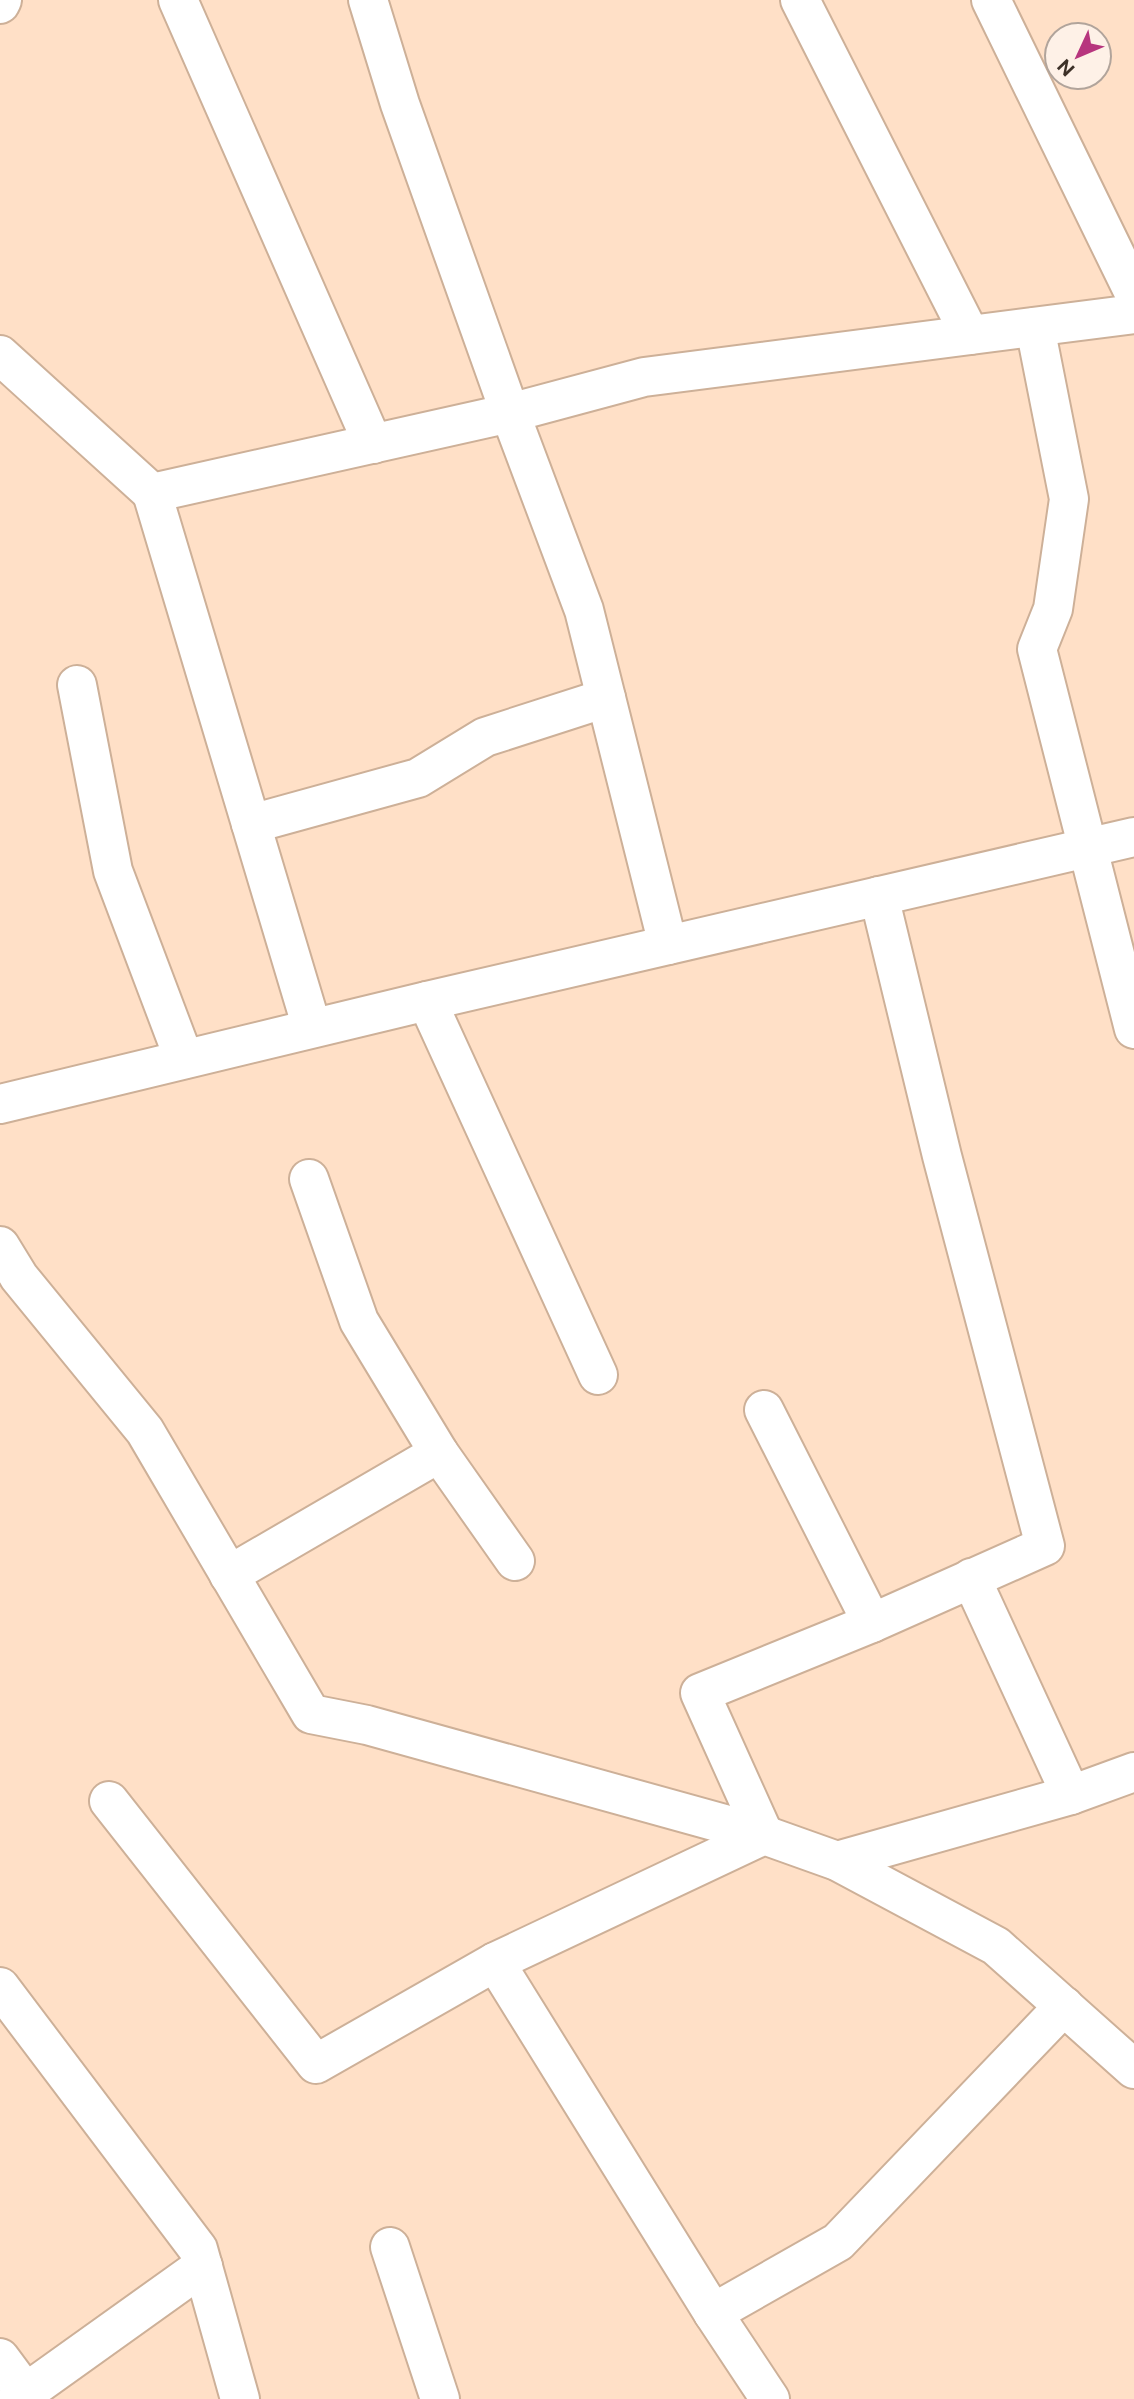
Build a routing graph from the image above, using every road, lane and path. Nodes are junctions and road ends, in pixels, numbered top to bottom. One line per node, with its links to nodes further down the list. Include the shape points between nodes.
1 (178, 0): 11 (street)
2 (368, 0): 10 (street)
3 (800, 0): 8 (street)
4 (990, 0): 5 (street)
5 (1134, 293)
6 (1134, 314): 7 (street)
7 (1035, 327): 8 (street); 17 (street, via 1069,499 1053,609 1037,649)
8 (970, 335): 10 (street, via 643,377)
9 (0, 355): 12 (street)
10 (510, 414): 11 (street); 14 (street, via 584,610)
11 (373, 444): 12 (street)
12 (152, 493): 15 (street)
13 (78, 685): 23 (street, via 113,871)
14 (606, 698): 15 (street, via 485,737 418,778); 19 (street)
15 (251, 824): 21 (street)
16 (1134, 837): 17 (street)
17 (1088, 848): 18 (street); 22 (street)
18 (879, 896): 19 (street); 32 (street, via 1045,1546)
19 (668, 945): 20 (street)
20 (426, 1001): 21 (street); 27 (street)
21 (312, 1028): 23 (street)
22 (1134, 1029)
23 (184, 1059): 24 (street)
24 (0, 1104)
25 (309, 1179): 29 (street, via 359,1321)
26 (0, 1245): 31 (street, via 19,1277 145,1431)
27 (598, 1375)
28 (764, 1410): 33 (street)
29 (439, 1452): 30 (street); 31 (street)
30 (515, 1561)
31 (229, 1575): 37 (street, via 311,1714 367,1725)
32 (971, 1578): 33 (street); 35 (street)
33 (872, 1623): 37 (street, via 700,1693)
34 (1134, 1772): 35 (street)
35 (1071, 1796): 38 (street)
36 (109, 1801): 39 (street, via 316,2064)
37 (764, 1835): 38 (street); 39 (street)
38 (837, 1861): 41 (street, via 996,1946)
39 (495, 1962): 45 (street)
40 (0, 1987): 44 (street, via 198,2249)
41 (1064, 2006): 42 (street); 45 (street, via 838,2242)
42 (1134, 2069)
43 (390, 2248): 49 (street)
44 (203, 2266): 47 (street); 48 (street)
45 (713, 2313): 50 (street)
46 (0, 2358): 47 (street)
47 (21, 2396)
48 (240, 2399)
49 (440, 2399)
50 (770, 2399)

